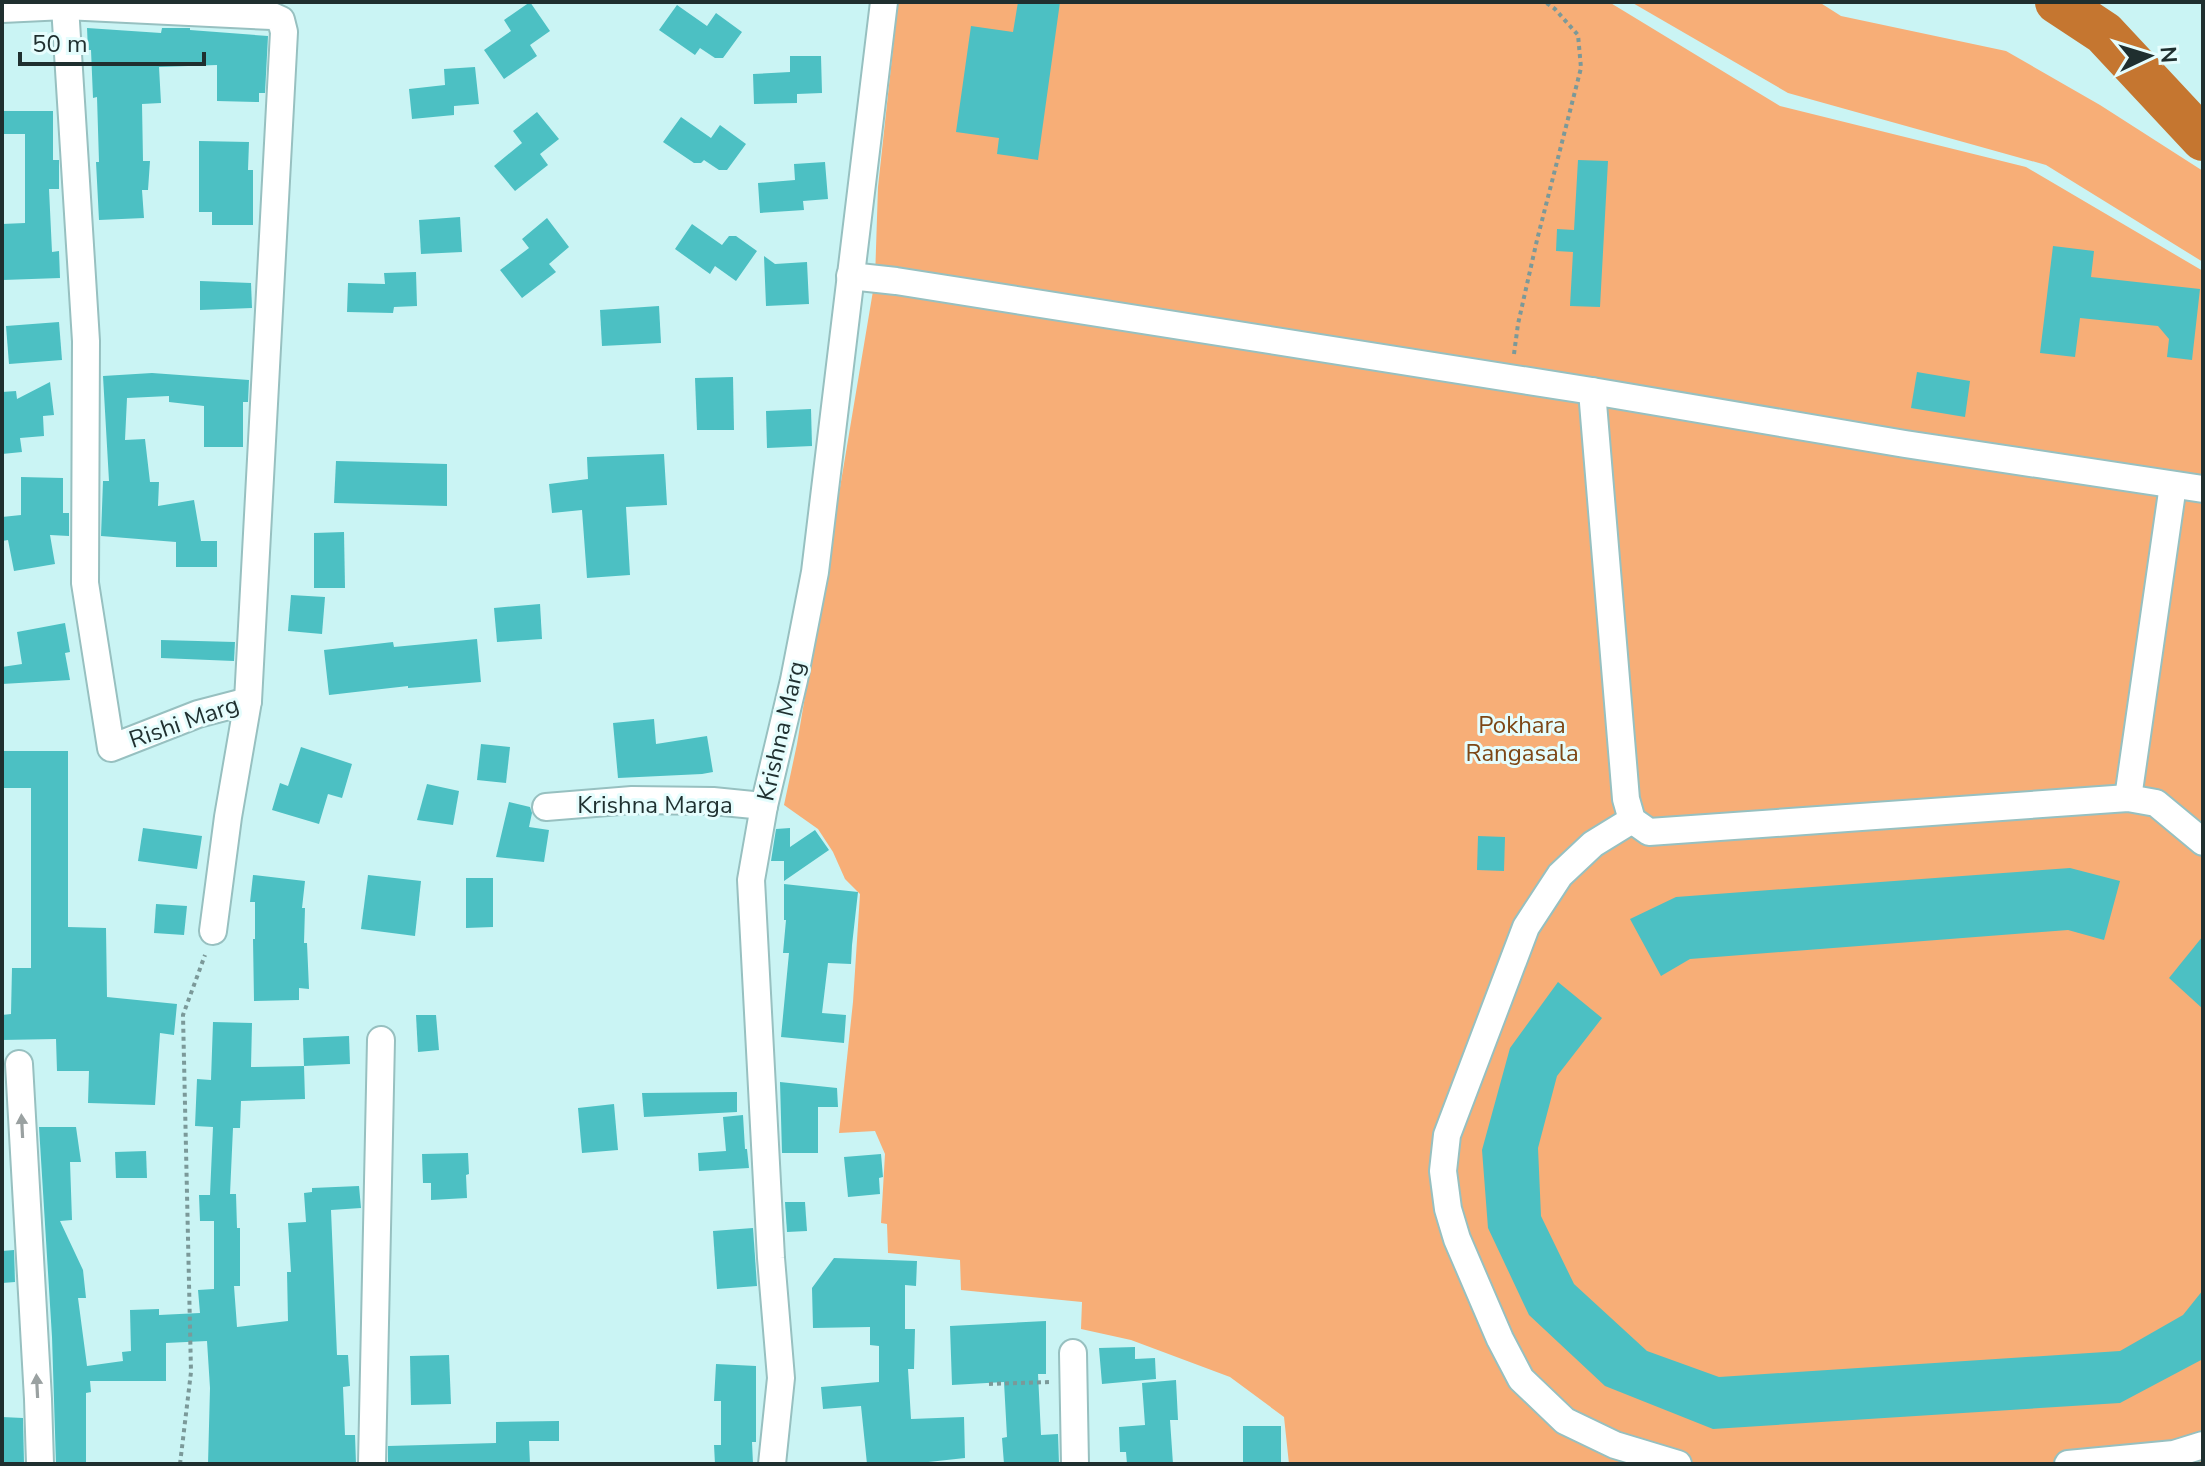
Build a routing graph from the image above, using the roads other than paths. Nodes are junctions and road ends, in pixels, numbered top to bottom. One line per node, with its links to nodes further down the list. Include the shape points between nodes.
1 (884, 2): 4 (street, Krishna Marg)
2 (65, 6): 3 (street, Rishi Marg); 8 (street, Rishi Marg, via 86,341 85,583 111,748); 8 (street, Rishi Marg, via 281,20)
3 (2, 9)
4 (850, 276): 5 (street); 10 (street, Krishna Marg, via 815,572)
5 (1592, 391): 6 (street); 12 (street, via 1626,799)
6 (2173, 485): 7 (street); 9 (street)
7 (2203, 489)
8 (248, 701): 14 (street)
9 (2128, 798): 12 (street, via 1649,832); 13 (street, via 2156,803)
10 (764, 806): 11 (street, Krishna Marga, via 632,800); 21 (street, Krishna Marg, via 751,880 781,1378)
11 (546, 807)
12 (1632, 820): 23 (street, via 1593,844 1560,875 1526,927 1447,1135 1443,1171 1457,1239 1521,1379 1565,1421 1615,1445)
13 (2203, 842)
14 (213, 931)
15 (381, 1040): 20 (street)
16 (19, 1064): 19 (street, one-way to 16)
17 (1073, 1353): 22 (street)
18 (2203, 1445): 24 (street, via 2174,1454)
19 (40, 1464)
20 (372, 1464)
21 (772, 1464)
22 (1075, 1464)
23 (1678, 1464)
24 (2068, 1464)

